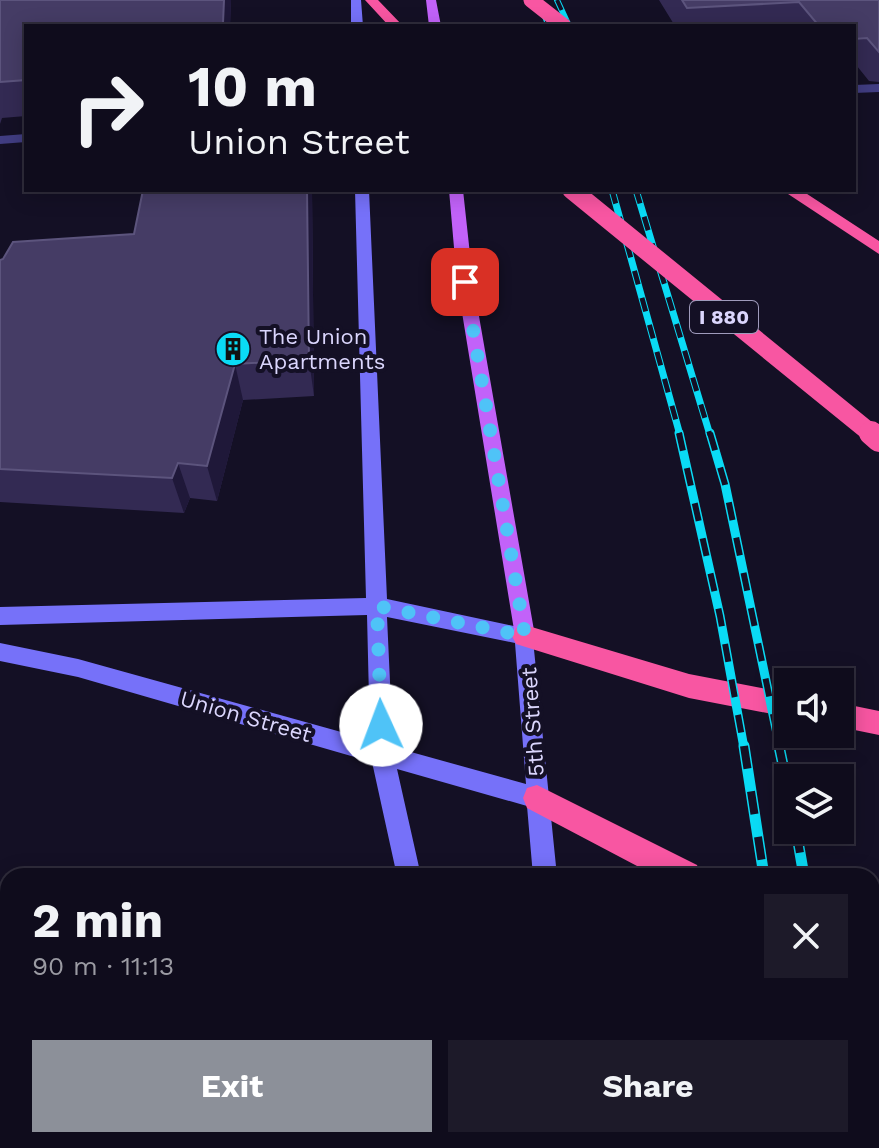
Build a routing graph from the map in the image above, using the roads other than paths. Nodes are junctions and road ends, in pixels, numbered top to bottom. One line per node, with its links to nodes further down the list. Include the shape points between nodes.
1 (356, 0): 5 (main road)
2 (371, 0): 6 (highway)
3 (431, 0): 7 (main road)
4 (531, 0): 8 (highway, bridge)
5 (357, 24)
6 (394, 24)
7 (435, 24)
8 (561, 24)
9 (879, 88): 10 (street)
10 (856, 89)
11 (24, 138): 12 (street)
12 (0, 140)
13 (362, 192): 19 (main road)
14 (456, 192): 21 (main road, 5th Street, via 465,282)
15 (574, 192): 18 (highway, I 880, bridge)
16 (793, 192): 17 (highway)
17 (879, 249)
18 (879, 440)
19 (377, 606): 20 (main road); 21 (main road); 26 (main road)
20 (0, 616)
21 (525, 636): 23 (highway, via 689,686); 27 (main road, 5th Street)
22 (0, 652): 26 (main road, Union Street, via 78,668)
23 (774, 702)
24 (854, 718): 25 (highway)
25 (879, 723)
26 (382, 755): 27 (main road, Union Street); 28 (main road)
27 (537, 798): 29 (main road, 5th Street); 30 (highway)
28 (407, 868)
29 (544, 868)
30 (671, 868)

